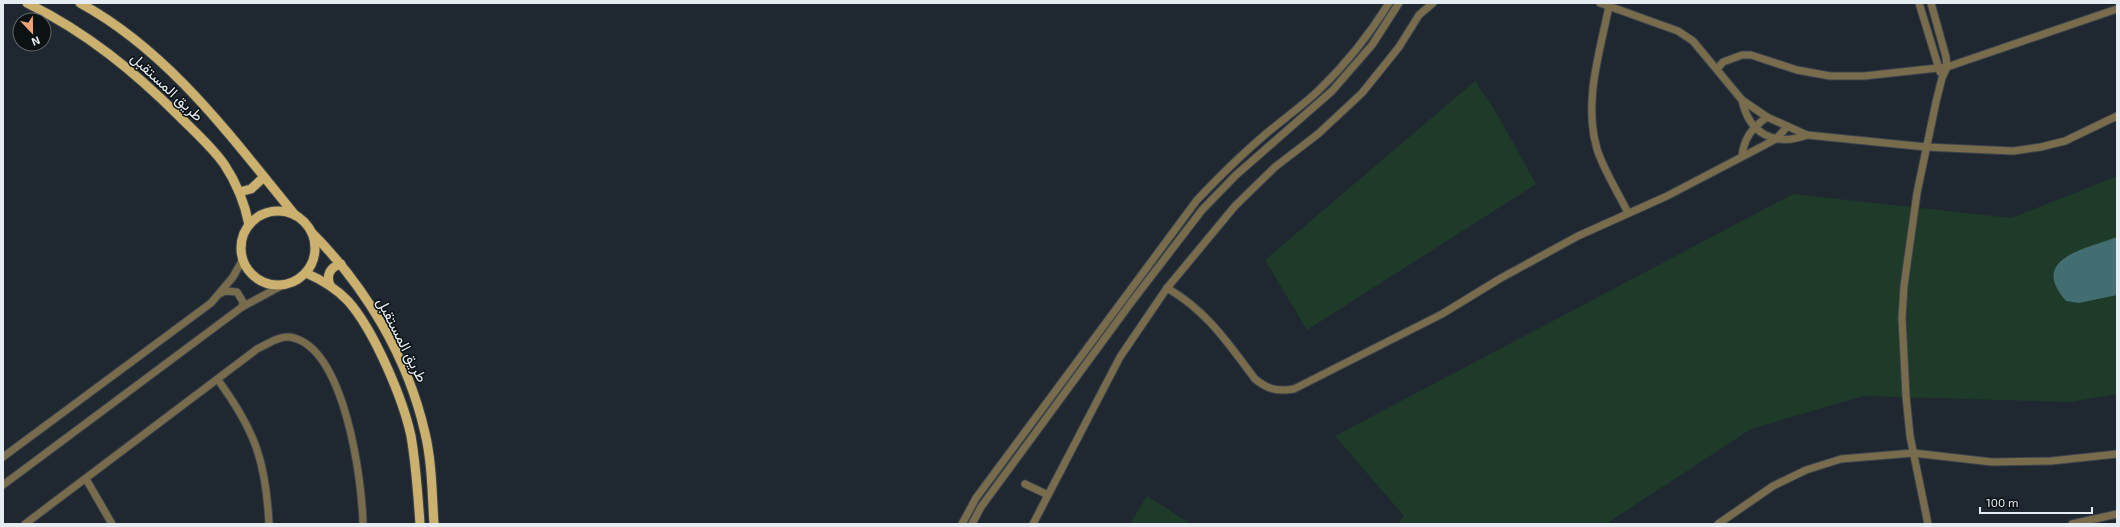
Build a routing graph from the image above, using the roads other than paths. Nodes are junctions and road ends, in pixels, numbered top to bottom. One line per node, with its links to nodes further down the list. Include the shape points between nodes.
1 (27, 3): 27 (main road, طريق المستقبل, via 55,16 134,74 191,128 223,163)
2 (80, 3): 26 (main road, طريق المستقبل, via 130,35 162,63 213,116)
3 (1389, 3): 39 (street, via 1360,45 1340,68 1302,106 1228,168 1197,200)
4 (1399, 3): 40 (street, via 1372,45 1332,91 1241,170 1202,210)
5 (1433, 3): 37 (street, via 1419,15 1399,47 1362,93 1318,134 1275,167 1235,206)
6 (1600, 3): 9 (street)
7 (1919, 3): 12 (street)
8 (1931, 3): 11 (street)
9 (1609, 6): 15 (street, via 1678,31 1693,41); 28 (street, via 1593,91 1592,121 1598,150)
10 (2117, 9): 13 (street)
11 (1943, 44): 12 (street); 13 (street)
12 (1933, 46): 14 (street)
13 (1947, 67): 14 (street); 16 (street)
14 (1938, 68): 15 (street, via 1864,76 1830,76 1797,70 1751,55 1742,55 1723,62); 16 (street)
15 (1717, 70): 17 (street)
16 (1942, 78): 24 (street)
17 (1742, 100): 18 (street); 20 (street, via 1748,118)
18 (1767, 116): 20 (street); 21 (street)
19 (2117, 116): 24 (street, via 2065,141 2041,148 2013,151)
20 (1754, 126): 23 (street); 25 (street, via 1747,137)
21 (1787, 127): 22 (street); 23 (street)
22 (1807, 135): 23 (street, via 1787,140); 24 (street)
23 (1776, 139): 25 (street)
24 (1926, 147): 43 (street, via 1904,286 1902,318 1906,396)
25 (1742, 156): 28 (street, via 1667,196)
26 (264, 177): 27 (main road, via 250,189); 29 (main road, طريق المستقبل)
27 (238, 192): 30 (main road, طريق المستقبل)
28 (1628, 213): 37 (street, via 1539,256 1435,317 1301,387 1286,391 1274,390 1254,379 1210,320 1183,297)
29 (295, 215): 30 (main road, via 286,212 266,214); 31 (main road)
30 (250, 225): 32 (main road, via 243,238)
31 (312, 233): 33 (main road, طريق المستقبل); 34 (main road, via 315,254)
32 (243, 259): 35 (main road, via 249,271 259,280); 38 (street)
33 (341, 264): 36 (main road, via 332,268 328,276); 56 (main road, طريق المستقبل, via 389,338 412,388 426,434)
34 (306, 273): 35 (main road, via 299,279); 36 (main road, طريق المستقبل)
35 (283, 285): 41 (street)
36 (330, 285): 55 (main road, طريق المستقبل, via 356,312 379,351 398,392 411,436)
37 (1167, 288): 49 (street, via 1120,357)
38 (221, 293): 41 (street, via 226,290 237,292 243,302); 45 (street, via 194,316)
39 (1122, 299): 40 (street); 57 (street, via 976,498)
40 (1130, 304): 58 (street, via 986,501)
41 (242, 307): 48 (street)
42 (218, 380): 46 (street); 53 (street, via 238,408 254,438 263,467); 54 (street, via 257,349 282,337 294,338 315,350 341,399 352,434)
43 (1913, 453): 44 (street, via 1992,462 2051,461); 60 (street, via 1841,459 1806,470 1773,486); 61 (street)
44 (2117, 454)
45 (3, 457)
46 (86, 479): 51 (street); 52 (street)
47 (1025, 484): 49 (street)
48 (3, 485)
49 (1048, 495): 59 (street)
50 (2117, 514): 62 (street)
51 (25, 524)
52 (112, 524)
53 (269, 524)
54 (363, 524)
55 (420, 524)
56 (434, 524)
57 (962, 524)
58 (972, 524)
59 (1033, 524)
60 (1718, 524)
61 (1928, 524)
62 (2072, 524)

